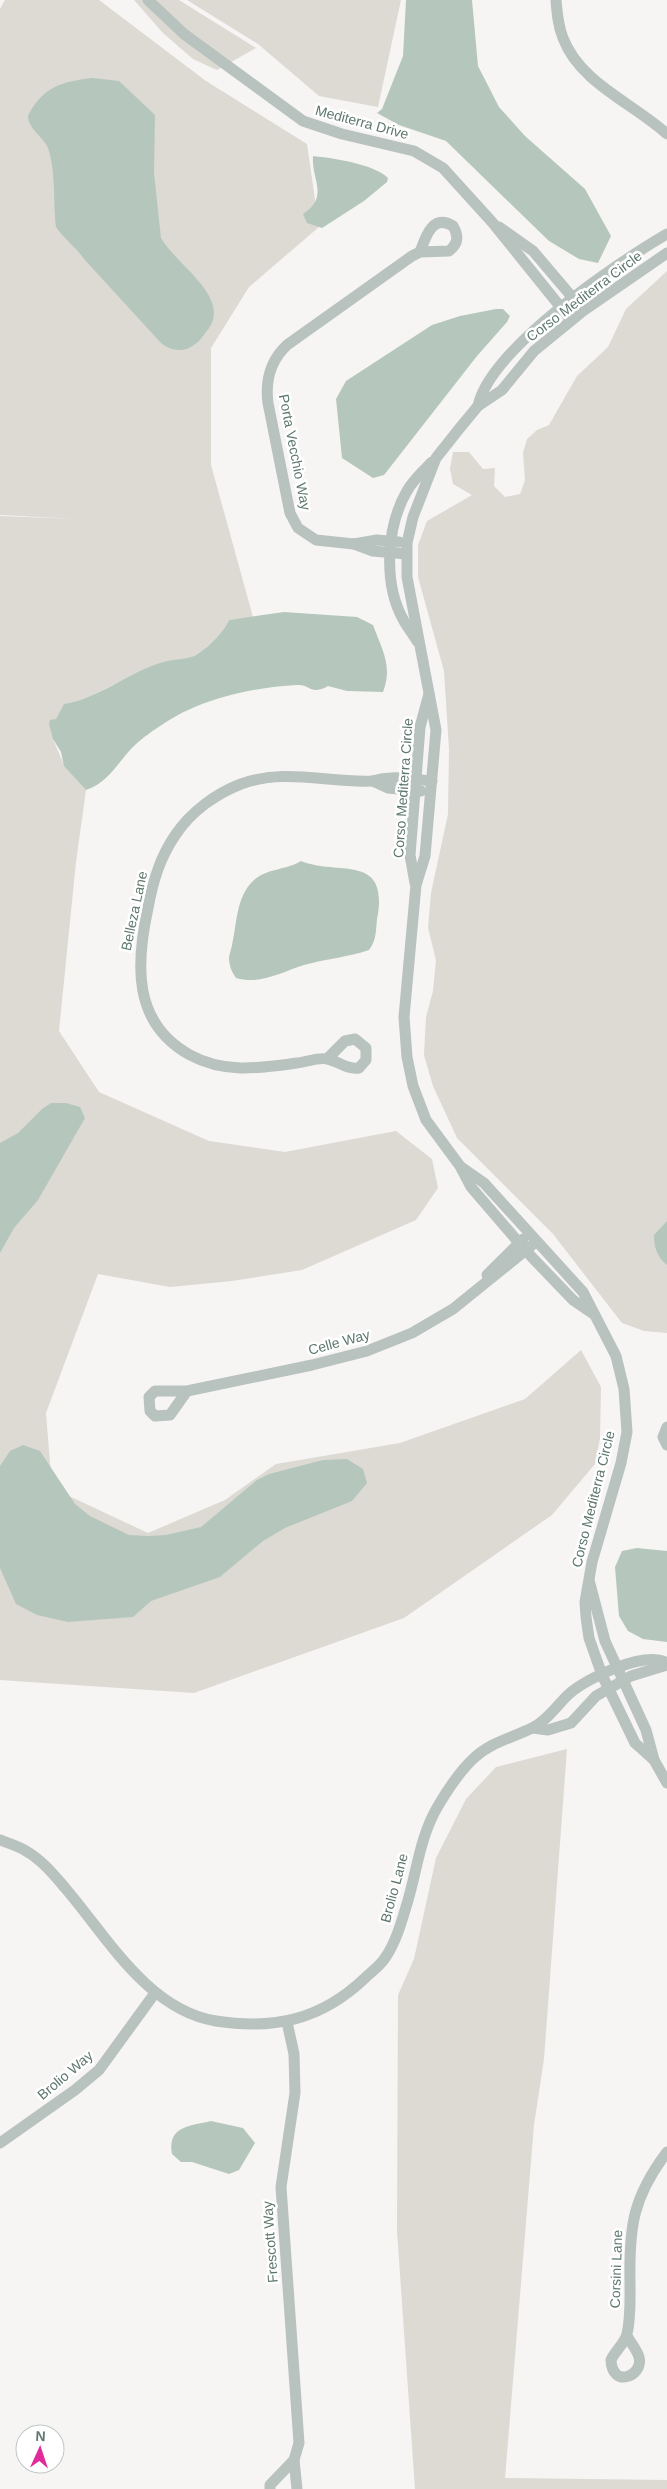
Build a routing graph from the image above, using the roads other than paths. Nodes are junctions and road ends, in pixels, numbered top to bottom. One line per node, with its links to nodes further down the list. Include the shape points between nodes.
1 (148, 0): 4 (street, Mediterra Drive, via 184,34 303,121 414,151 431,160 443,168)
2 (556, 0): 3 (street, via 563,39 580,66)
3 (667, 134)
4 (492, 222): 8 (street, Mediterra Drive, via 533,251); 9 (street, Mediterra Drive)
5 (667, 234): 8 (street, Corso Mediterra Circle, via 620,262)
6 (420, 252): 14 (street, Porta Vecchio Way, via 287,345 274,360 268,378 268,402 294,521 302,532 316,540 354,544 368,550)
7 (667, 252): 10 (street, Corso Mediterra Circle)
8 (573, 298): 9 (street, Corso Mediterra Circle); 10 (street, Mediterra Drive)
9 (561, 308): 11 (street, Mediterra Drive); 12 (street, Corso Mediterra Circle, via 529,336 490,378 481,392)
10 (583, 311): 11 (street, Corso Mediterra Circle)
11 (571, 320): 12 (street, Corso Mediterra Circle, via 534,351 502,390)
12 (478, 406): 13 (street, Corso Mediterra Circle)
13 (436, 458): 14 (street, via 406,492 396,517); 15 (street, Corso Mediterra Circle, via 414,517)
14 (392, 547): 15 (street, Porta Vecchio Way); 16 (street, via 395,598 404,621)
15 (407, 548): 16 (street, Corso Mediterra Circle, via 407,577)
16 (419, 644): 17 (street, Corso Mediterra Circle)
17 (429, 694): 18 (street, Corso Mediterra Circle, via 420,727); 19 (street, Corso Mediterra Circle, via 436,730)
18 (416, 785): 19 (street, Belleza Lane); 20 (street, Corso Mediterra Circle, via 410,855); 21 (street, Belleza Lane, via 388,788 372,781 303,775 267,777 239,785 203,805 176,833 163,855 154,882 140,943 140,975 149,1009 169,1038 190,1055 215,1065 241,1070)
19 (432, 786): 20 (street, Corso Mediterra Circle, via 425,856)
20 (416, 885): 22 (street, Corso Mediterra Circle, via 404,1017 406,1057 426,1120)
21 (327, 1059)
22 (460, 1166): 23 (street, Corso Mediterra Circle, via 484,1183); 24 (street, Corso Mediterra Circle, via 472,1187)
23 (534, 1236): 24 (street, Celle Way); 25 (street, Corso Mediterra Circle, via 583,1292)
24 (523, 1247): 25 (street, Corso Mediterra Circle, via 573,1300); 26 (street, Celle Way, via 488,1273 483,1284 453,1309 412,1333 368,1351)
25 (592, 1313): 29 (street, Corso Mediterra Circle, via 616,1356 624,1389 627,1432 621,1463 596,1542)
26 (187, 1391)
27 (667, 1427): 28 (street, via 663,1437)
28 (667, 1444)
29 (589, 1580): 31 (street, Corso Mediterra Circle, via 605,1641); 32 (street, Corso Mediterra Circle, via 586,1617)
30 (667, 1664): 31 (street, Brolio Lane, via 649,1658); 33 (street, Brolio Lane)
31 (618, 1668): 32 (street, Brolio Lane); 33 (street, Corso Mediterra Circle)
32 (602, 1675): 34 (street, Corso Mediterra Circle); 35 (street, Brolio Lane, via 571,1692)
33 (623, 1681): 34 (street, Brolio Lane); 36 (street, Corso Mediterra Circle, via 646,1730)
34 (609, 1688): 35 (street, Brolio Lane, via 589,1701 571,1723 548,1730); 36 (street, Corso Mediterra Circle, via 636,1743)
35 (533, 1728): 40 (street, Brolio Lane, via 492,1744 474,1758 446,1794 423,1837 407,1905 384,1959 329,2007)
36 (654, 1760): 37 (street, Corso Mediterra Circle)
37 (667, 1784)
38 (0, 1840): 39 (street, Brolio Lane, via 25,1850 47,1867 128,1967)
39 (155, 1993): 40 (street, Brolio Lane, via 187,2012 213,2021 264,2025); 41 (street, Brolio Way, via 99,2070)
40 (286, 2022): 44 (street, Frescott Way, via 294,2054 295,2093 280,2188 298,2411 299,2443)
41 (0, 2143)
42 (667, 2152): 43 (street, Corsini Lane, via 638,2201 630,2230)
43 (627, 2336)
44 (294, 2460): 45 (street, via 270,2485); 46 (street, Frescott Way)
45 (270, 2489)
46 (297, 2489)

